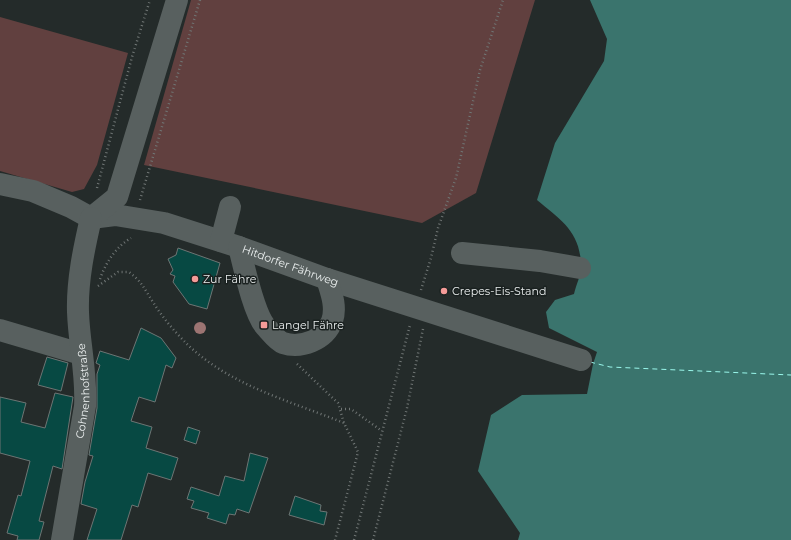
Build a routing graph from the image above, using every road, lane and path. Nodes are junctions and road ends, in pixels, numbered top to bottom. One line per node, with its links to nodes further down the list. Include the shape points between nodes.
1 (150, 0): 7 (path, via 130,65)
2 (177, 0): 7 (street, via 117,197)
3 (200, 0): 8 (path)
4 (503, 0): 13 (path, via 480,70 456,178 438,228)
5 (0, 184): 7 (street, via 33,191)
6 (230, 207): 9 (street)
7 (90, 218): 8 (street, Hitdorfer Fährweg, via 115,215); 16 (street, Cohnenhofstraße, via 78,304)
8 (134, 227): 9 (street, Hitdorfer Fährweg, via 164,223); 19 (path, via 111,257 97,287 118,272 129,272 142,283 174,330 210,364 237,380)
9 (230, 244): 12 (street, Hitdorfer Fährweg); 15 (street, via 264,325)
10 (462, 253): 11 (street)
11 (580, 268)
12 (327, 279): 13 (street, Hitdorfer Fährweg); 15 (street, via 334,303 332,321 324,333 311,342 299,345)
13 (420, 309): 17 (street, Hitdorfer Fährweg); 20 (path); 24 (path, via 407,408)
14 (0, 330): 16 (street)
15 (282, 342): 18 (path, via 286,354 338,402)
16 (82, 354): 21 (street, Cohnenhofstraße, via 86,386 85,406)
17 (581, 360)
18 (340, 410): 19 (path); 20 (path, via 351,409)
19 (344, 422): 22 (path, via 358,452)
20 (382, 431): 23 (path)
21 (62, 540)
22 (336, 540)
23 (354, 540)
24 (372, 540)

